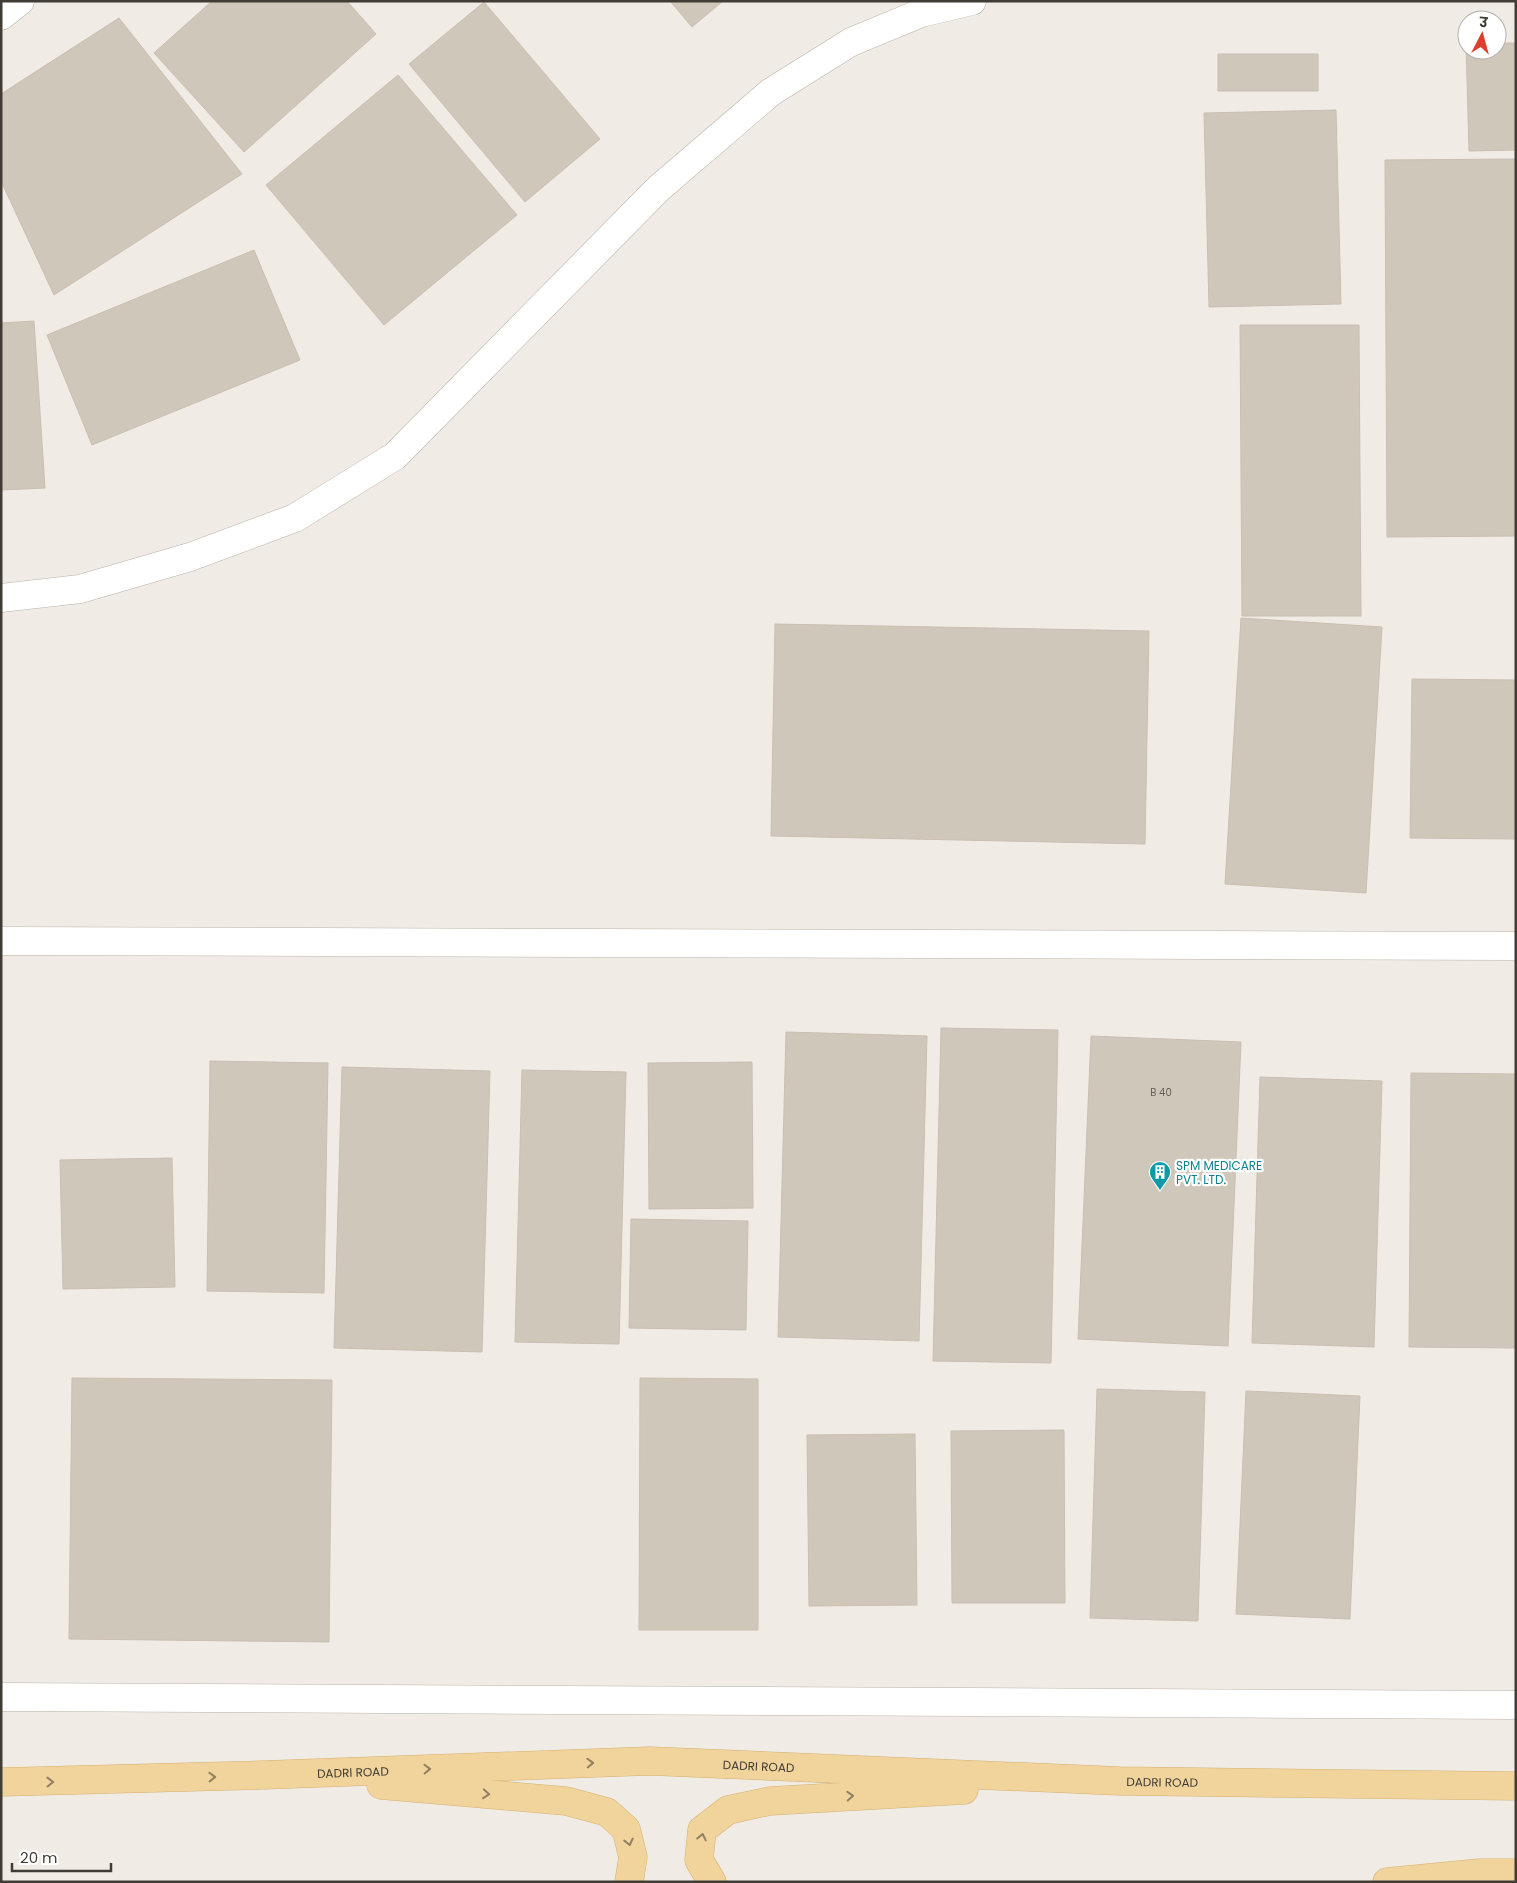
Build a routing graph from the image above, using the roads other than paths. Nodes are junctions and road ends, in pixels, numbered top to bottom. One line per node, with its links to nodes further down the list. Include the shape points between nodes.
1 (20, 1): 3 (street)
2 (972, 1): 4 (street, via 921,13 850,42 771,92 658,189 395,456 295,518 190,557 80,589)
3 (1, 16)
4 (1, 598)
5 (1, 941): 6 (street)
6 (1516, 946)
7 (1, 1697): 8 (street)
8 (1516, 1705)
9 (263, 1776): 10 (main road, DADRI ROAD, one-way to 9); 11 (main road, DADRI ROAD, one-way to 11, via 650,1761); 14 (main road, one-way to 14, via 548,1799 607,1812 626,1828 633,1857)
10 (1, 1782)
11 (1120, 1782): 12 (main road, DADRI ROAD); 15 (main road, one-way to 11, via 699,1860 702,1830 728,1810 770,1801)
12 (1516, 1786)
13 (1516, 1874): 16 (main road, via 1480,1873)
14 (629, 1882)
15 (712, 1882)
16 (1388, 1882)

